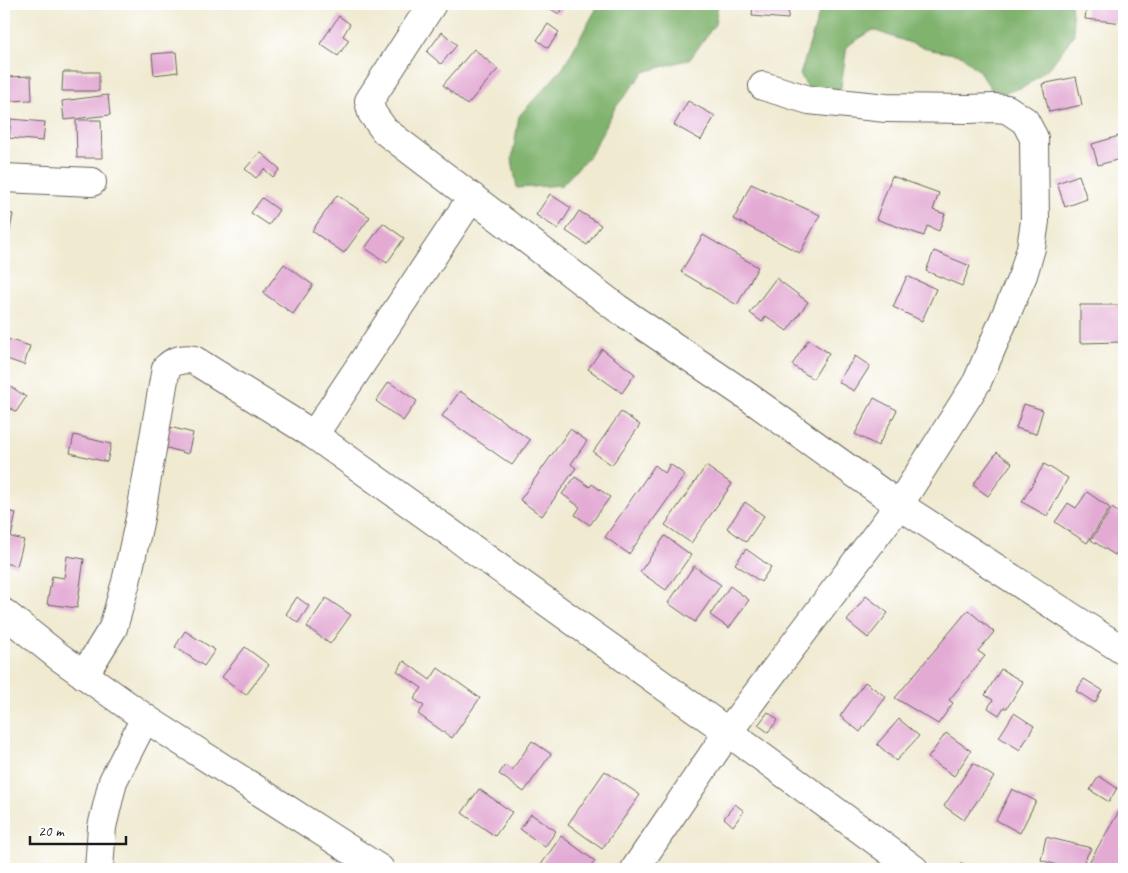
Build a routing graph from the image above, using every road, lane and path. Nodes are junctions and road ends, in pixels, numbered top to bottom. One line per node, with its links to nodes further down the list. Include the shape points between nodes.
1 (432, 4): 5 (street, via 369,101 372,113 385,130)
2 (763, 86): 7 (street, via 809,100 886,108 1007,109 1025,121 1034,138 1035,221 1023,275 977,382)
3 (4, 178): 4 (street)
4 (92, 182)
5 (472, 197): 6 (street); 7 (street, via 617,308)
6 (314, 435): 10 (street, via 194,360 172,362 166,368 126,582 113,628); 12 (street)
7 (900, 505): 9 (street); 12 (street)
8 (4, 613): 10 (street)
9 (1124, 651)
10 (84, 675): 11 (street)
11 (145, 718): 13 (street, via 113,781 102,827); 14 (street)
12 (728, 732): 15 (street); 16 (street)
13 (99, 869)
14 (380, 869)
15 (635, 869)
16 (914, 869)

